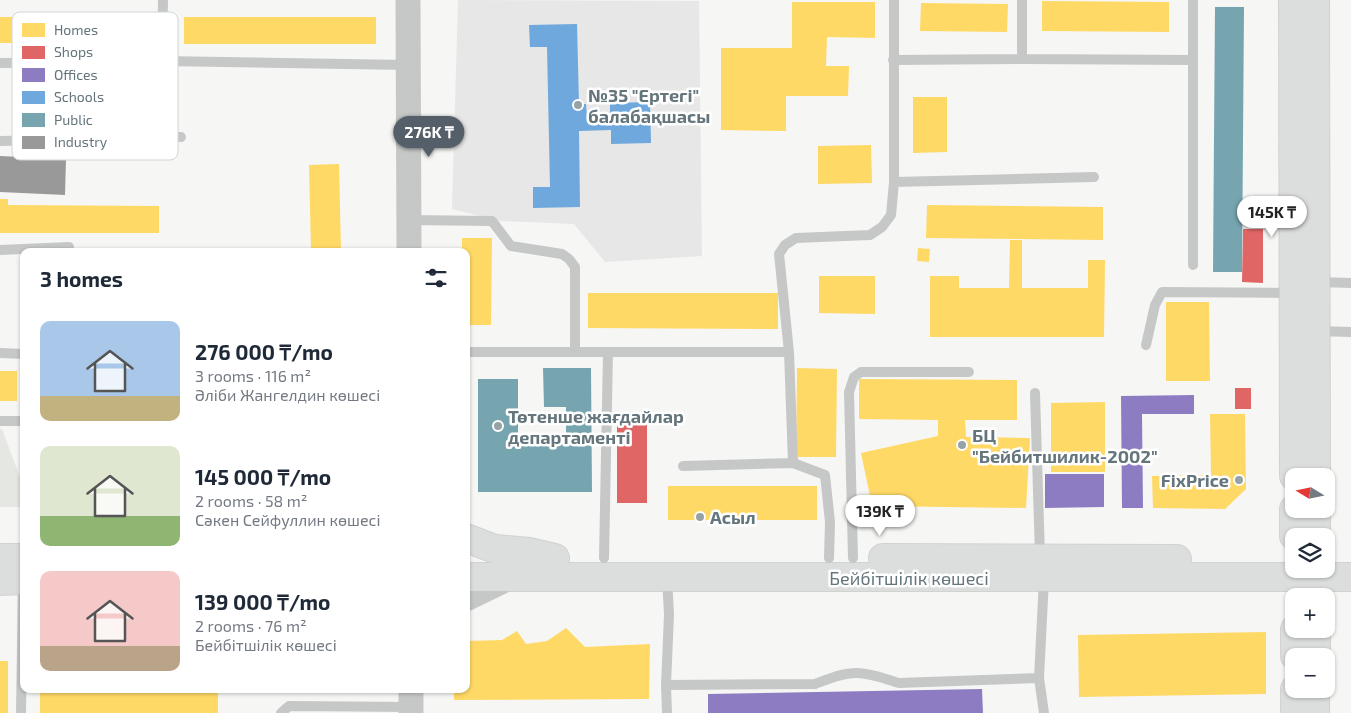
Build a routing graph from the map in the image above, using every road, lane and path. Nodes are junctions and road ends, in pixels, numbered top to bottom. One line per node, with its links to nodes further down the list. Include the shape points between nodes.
1 (408, 0): 11 (street)
2 (894, 0): 8 (lane)
3 (1022, 0): 7 (lane)
4 (1194, 0): 9 (lane)
5 (1293, 0): 24 (main road)
6 (1315, 0): 24 (main road)
7 (1022, 59): 8 (lane); 9 (lane)
8 (893, 60): 15 (lane)
9 (1193, 60): 22 (lane)
10 (178, 62): 11 (lane)
11 (408, 65): 16 (street)
12 (178, 137): 13 (lane)
13 (181, 137)
14 (1094, 177): 15 (lane)
15 (894, 182): 31 (lane, via 891,215 870,235 796,238 779,254)
16 (409, 220): 19 (street); 29 (lane, via 492,221 511,246 562,254 569,259 575,268)
17 (69, 247): 18 (lane)
18 (46, 248)
19 (409, 248)
20 (20, 249): 21 (lane)
21 (0, 250)
22 (1193, 265)
23 (1351, 283): 24 (lane)
24 (1305, 288): 25 (main road); 27 (lane, via 1162,292 1155,306); 40 (main road)
25 (1316, 331): 26 (lane); 41 (main road)
26 (1351, 332)
27 (1146, 345)
28 (470, 352): 29 (lane)
29 (575, 352): 30 (lane)
30 (608, 352): 31 (lane); 46 (lane)
31 (789, 352): 38 (lane)
32 (0, 353): 33 (lane)
33 (20, 354)
34 (969, 372): 47 (lane, via 860,372 854,377 849,392)
35 (1035, 394): 50 (lane)
36 (0, 421): 37 (lane)
37 (20, 421)
38 (792, 463): 39 (lane); 47 (lane, via 825,476 830,522)
39 (683, 466)
40 (1294, 468)
41 (1316, 468)
42 (470, 540): 45 (main road, via 495,549)
43 (0, 558): 52 (main road)
44 (470, 558): 45 (main road, Бейбітшілік көшесі)
45 (555, 558): 46 (main road, Бейбітшілік көшесі)
46 (604, 558): 47 (main road, Бейбітшілік көшесі)
47 (841, 558): 50 (main road, Бейбітшілік көшесі)
48 (1351, 559): 49 (main road, Бейбітшілік көшесі)
49 (1335, 565)
50 (1042, 568): 51 (main road, Бейбітшілік көшесі); 55 (main road, Бейбітшілік көшесі); 60 (lane)
51 (1285, 574)
52 (18, 575): 59 (lane)
53 (470, 577): 54 (main road, Бейбітшілік көшесі)
54 (511, 577): 55 (main road, Бейбітшілік көшесі); 58 (street)
55 (667, 577): 61 (lane)
56 (1335, 577): 57 (main road, Бейбітшілік көшесі)
57 (1351, 578)
58 (470, 597)
59 (20, 667)
60 (1039, 678): 61 (lane, via 899,683 857,673 815,684); 69 (lane)
61 (666, 685): 68 (lane)
62 (21, 693): 66 (lane)
63 (1295, 698): 70 (main road)
64 (1316, 698): 71 (main road)
65 (411, 703): 67 (lane, via 289,706)
66 (21, 713)
67 (281, 713)
68 (667, 713)
69 (1044, 713)
70 (1295, 713)
71 (1315, 713)

